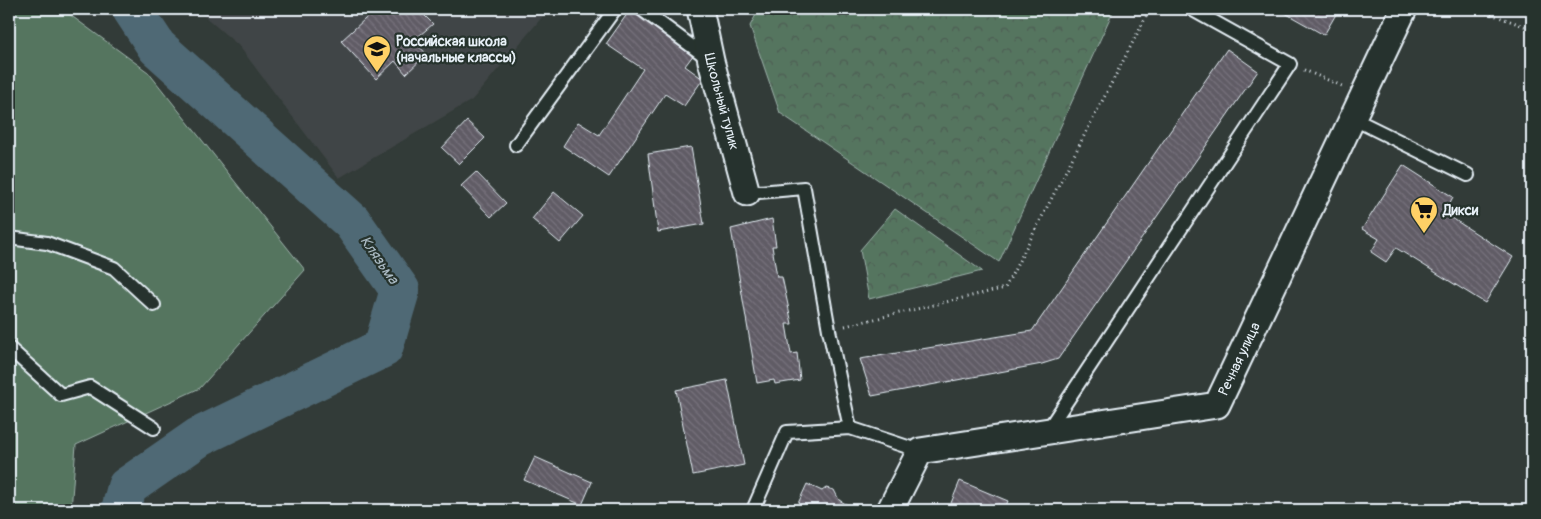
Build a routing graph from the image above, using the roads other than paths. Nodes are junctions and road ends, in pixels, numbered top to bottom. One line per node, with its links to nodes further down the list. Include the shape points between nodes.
1 (616, 9): 8 (lane)
2 (641, 9): 6 (lane)
3 (700, 9): 6 (street, Школьный тупик)
4 (1191, 9): 16 (lane, via 1290,64)
5 (1404, 9): 7 (street, Речная улица)
6 (711, 61): 10 (street, Школьный тупик)
7 (1352, 118): 9 (lane); 16 (street, Речная улица, via 1217,404)
8 (516, 145)
9 (1468, 175)
10 (747, 193): 15 (lane, via 804,188)
11 (9, 238): 12 (lane, via 47,243 114,268)
12 (154, 305)
13 (9, 348): 14 (lane, via 61,395 90,387)
14 (154, 428)
15 (850, 428): 17 (lane); 18 (lane, via 787,432)
16 (1047, 430): 17 (street, Речная улица)
17 (920, 452): 19 (street)
18 (753, 510)
19 (890, 510)

